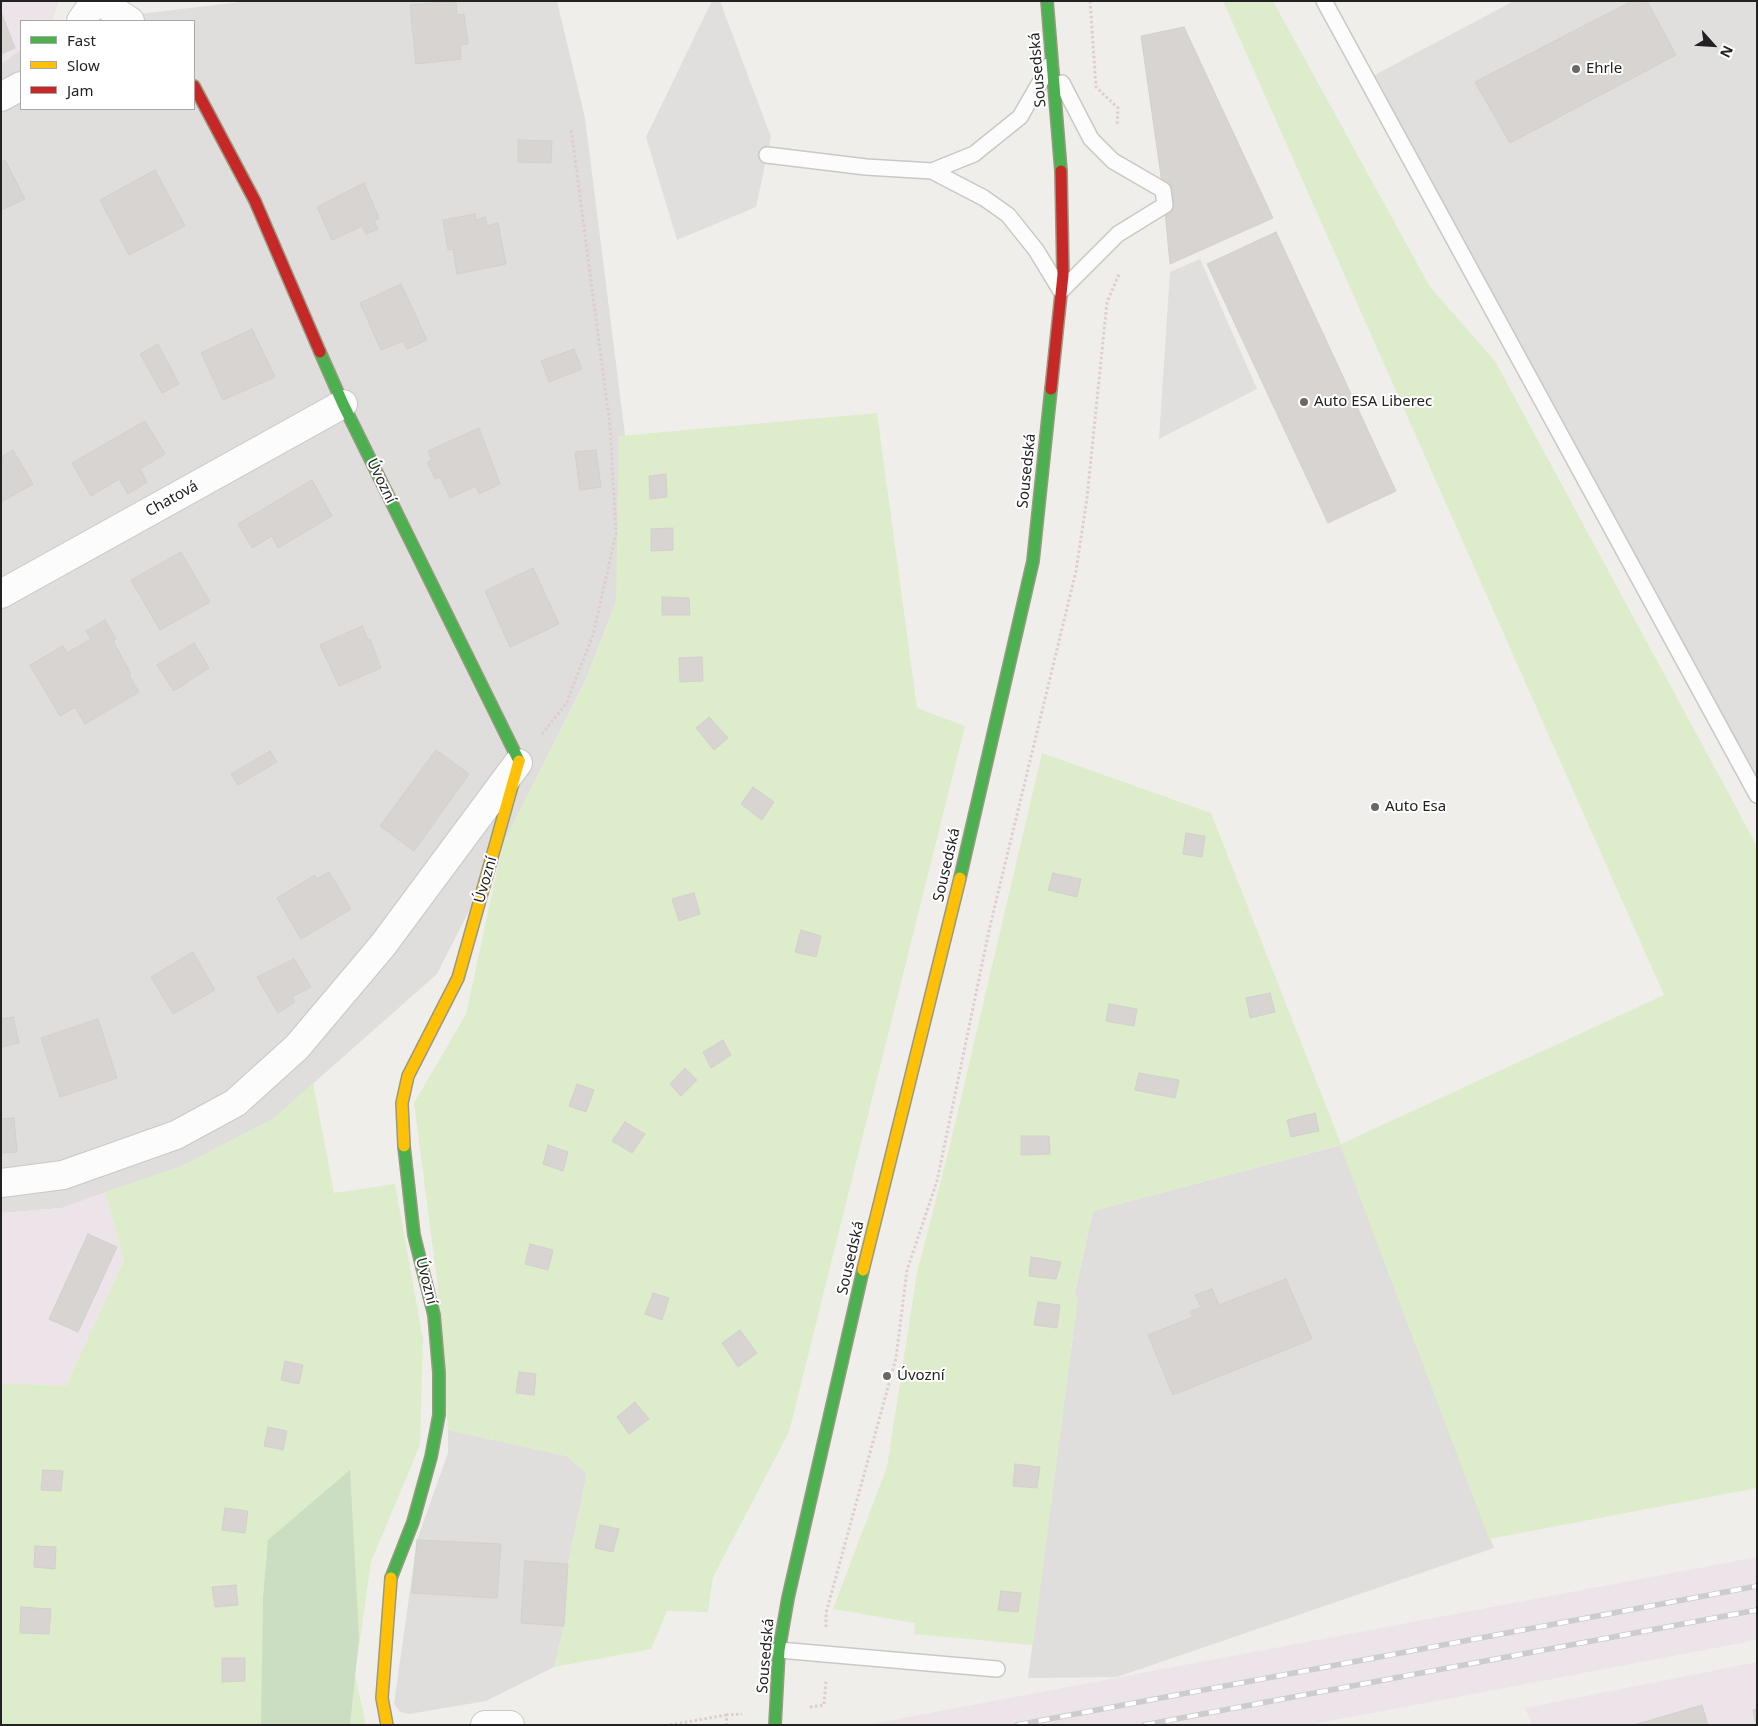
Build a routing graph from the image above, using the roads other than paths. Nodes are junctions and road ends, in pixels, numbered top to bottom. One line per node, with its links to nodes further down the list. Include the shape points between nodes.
1 (95, 1): 5 (street)
2 (99, 1): 6 (street)
3 (1047, 1): 7 (street, Sousedská)
4 (1324, 1): 17 (lane)
5 (82, 20)
6 (128, 20)
7 (1052, 61): 12 (lane, via 1020,117 974,154); 13 (street, Sousedská, via 1061,151); 13 (lane, via 1091,139 1113,162 1163,190 1165,205 1118,234)
8 (20, 87): 10 (street)
9 (195, 88): 14 (street, Úvozní, via 255,201)
10 (1, 97)
11 (767, 155): 12 (lane)
12 (932, 171): 13 (lane, via 984,198 1008,215 1036,250)
13 (1061, 291): 19 (street, Sousedská, via 1033,561 934,986 834,1393)
14 (343, 404): 15 (street, Chatová); 16 (street, Úvozní)
15 (1, 594)
16 (519, 762): 18 (street, via 377,952 297,1047 235,1103 176,1135 63,1176); 21 (street, Úvozní, via 458,978 408,1076 402,1103 414,1235 434,1315 439,1373 438,1415 431,1457 413,1522 390,1579 382,1698)
17 (1757, 795)
18 (1, 1183)
19 (779, 1650): 20 (lane); 24 (street, Sousedská)
20 (997, 1669)
21 (387, 1725)
22 (486, 1725): 23 (street)
23 (510, 1725)
24 (774, 1725)

